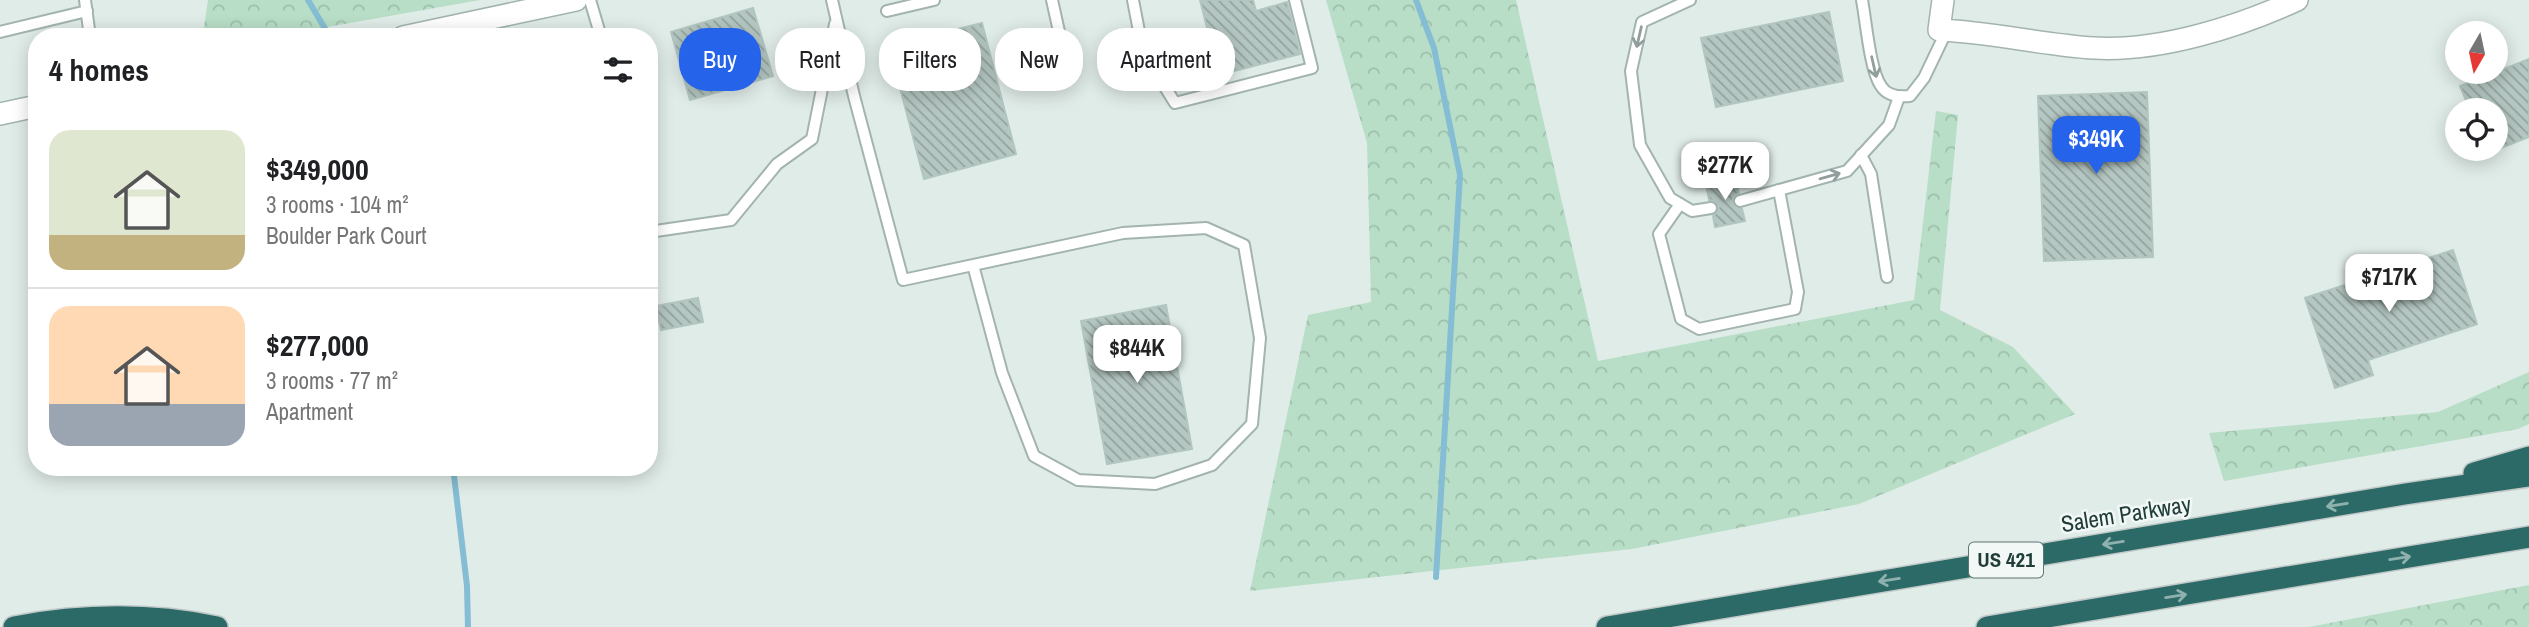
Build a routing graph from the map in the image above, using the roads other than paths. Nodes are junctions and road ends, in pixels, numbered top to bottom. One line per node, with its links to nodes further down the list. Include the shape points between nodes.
1 (576, 0): 16 (street)
2 (590, 0): 17 (lane)
3 (832, 0): 14 (lane)
4 (934, 0): 13 (lane)
5 (1052, 0): 18 (lane)
6 (1133, 0): 7 (lane, via 1143,52 1175,103 1312,68)
7 (1295, 0)
8 (1690, 0): 27 (lane, one-way to 27, via 1642,22 1631,71 1640,145 1670,198)
9 (1862, 0): 21 (lane, one-way to 21, via 1875,75 1882,89)
10 (1943, 0): 19 (street)
11 (2297, 0): 19 (street, via 2174,43 2095,48)
12 (86, 5): 15 (lane); 20 (lane)
13 (887, 11)
14 (836, 20): 29 (lane, via 812,139 776,164 731,220); 30 (lane, via 903,280)
15 (89, 28)
16 (445, 28)
17 (598, 28)
18 (1058, 28)
19 (1943, 30): 21 (lane, via 1924,78 1910,96)
20 (0, 32)
21 (1899, 97): 24 (lane, via 1889,125)
22 (28, 108): 23 (street)
23 (0, 114)
24 (1861, 155): 25 (lane, one-way to 24, via 1847,171); 31 (lane, via 1871,174)
25 (1779, 190): 26 (lane); 27 (lane, via 1798,292 1795,310 1699,329 1681,319 1659,234)
26 (1740, 201)
27 (1680, 204): 28 (lane, via 1692,211)
28 (1711, 208)
29 (658, 231)
30 (973, 265): 30 (lane, via 1123,233 1206,229 1244,245 1260,338 1252,424 1212,465 1155,484 1078,480 1034,456 1002,373)
31 (1888, 277)
32 (2529, 457): 34 (highway)
33 (2529, 476): 34 (highway, Salem Parkway / US 421)
34 (2405, 494): 38 (highway, Salem Parkway / US 421, one-way to 38)
35 (2529, 537): 39 (highway, one-way to 35)
36 (14, 627): 37 (highway, via 106,616)
37 (217, 627)
38 (1607, 627)
39 (1987, 627)

